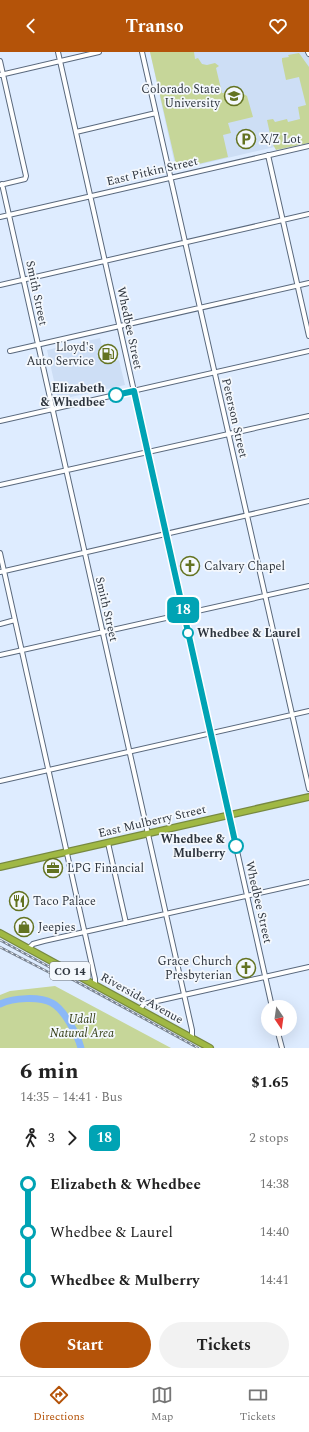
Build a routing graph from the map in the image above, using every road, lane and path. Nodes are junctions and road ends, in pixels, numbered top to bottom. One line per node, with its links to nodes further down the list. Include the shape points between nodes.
1 (58, 52): 5 (street, Whedbee Street)
2 (99, 52): 5 (street)
3 (142, 52): 7 (street, Peterson Street)
4 (0, 61): 6 (street)
5 (60, 62): 6 (street); 8 (street, Whedbee Street)
6 (2, 75): 12 (street, via 26,176 25,179)
7 (156, 113): 8 (street); 11 (street, Peterson Street)
8 (76, 132): 13 (street, Whedbee Street)
9 (309, 146): 10 (street, East Pitkin Street)
10 (268, 155): 11 (street, East Pitkin Street); 17 (street)
11 (171, 177): 13 (street, East Pitkin Street); 18 (street, Peterson Street)
12 (1, 184): 14 (street, Smith Street)
13 (90, 196): 14 (street, East Pitkin Street); 19 (street, Whedbee Street)
14 (10, 214): 16 (street, East Pitkin Street); 20 (street, Smith Street)
15 (309, 214): 17 (street)
16 (0, 217)
17 (283, 220): 18 (street); 23 (street)
18 (185, 242): 19 (street); 24 (street, Peterson Street)
19 (105, 261): 20 (street); 25 (street, Whedbee Street)
20 (24, 280): 22 (street); 27 (street, Smith Street)
21 (309, 283): 23 (street)
22 (0, 285)
23 (297, 286): 24 (street); 26 (street)
24 (200, 307): 25 (street); 30 (street, Peterson Street)
25 (120, 326): 27 (street); 31 (street, Whedbee Street)
26 (309, 336)
27 (38, 345): 28 (street); 32 (street, Smith Street)
28 (10, 351)
29 (309, 351): 30 (street)
30 (215, 372): 31 (street); 35 (street, Peterson Street)
31 (134, 391): 32 (street); 36 (street, Whedbee Street)
32 (53, 410): 34 (street); 37 (street, Smith Street)
33 (309, 416): 35 (street)
34 (0, 421)
35 (228, 434): 36 (street); 40 (street, Peterson Street)
36 (148, 452): 37 (street); 41 (street, Whedbee Street)
37 (66, 470): 38 (street); 42 (street, Smith Street)
38 (0, 485)
39 (309, 501): 40 (street)
40 (247, 515): 41 (street); 46 (street, Peterson Street)
41 (166, 534): 42 (street); 47 (street, Whedbee Street)
42 (84, 552): 44 (street); 50 (street, Smith Street)
43 (0, 553): 44 (street)
44 (2, 571): 48 (street)
45 (309, 586): 46 (street)
46 (265, 596): 47 (street); 54 (street, Peterson Street)
47 (184, 614): 50 (street); 55 (street, Whedbee Street)
48 (15, 620): 49 (street); 51 (street)
49 (0, 624)
50 (102, 632): 51 (street); 56 (street, Smith Street)
51 (22, 650): 52 (street); 57 (street)
52 (0, 655)
53 (309, 711): 54 (street)
54 (292, 715): 55 (street); 59 (street, Peterson Street)
55 (210, 733): 56 (street); 61 (street, Whedbee Street)
56 (129, 752): 57 (street); 62 (street, Smith Street)
57 (49, 770): 58 (street); 64 (street)
58 (0, 781)
59 (309, 789)
60 (309, 797): 61 (highway, East Mulberry Street)
61 (229, 815): 62 (highway, East Mulberry Street); 67 (street, Whedbee Street)
62 (148, 834): 63 (highway, East Mulberry Street); 68 (street, Smith Street)
63 (108, 842): 64 (highway, East Mulberry Street); 69 (street)
64 (67, 852): 65 (highway, East Mulberry Street); 70 (street)
65 (0, 867)
66 (309, 882): 67 (street)
67 (247, 896): 68 (street); 74 (street, Whedbee Street)
68 (166, 914): 69 (street); 76 (street, Smith Street)
69 (126, 923): 70 (street)
70 (85, 932): 72 (street, via 33,944); 75 (street)
71 (0, 933): 72 (highway, Riverside Avenue / CO 14)
72 (28, 948): 75 (highway, Riverside Avenue / CO 14)
73 (309, 967): 74 (street)
74 (265, 976): 76 (street); 77 (street, Whedbee Street)
75 (95, 984): 78 (highway, Riverside Avenue / CO 14)
76 (184, 995): 78 (street, via 144,1004); 80 (street, Smith Street)
77 (270, 1000)
78 (140, 1009): 80 (highway, Riverside Avenue / CO 14)
79 (279, 1036): 82 (street)
80 (192, 1038): 81 (highway, Riverside Avenue / CO 14)
81 (210, 1048)
82 (282, 1048)

